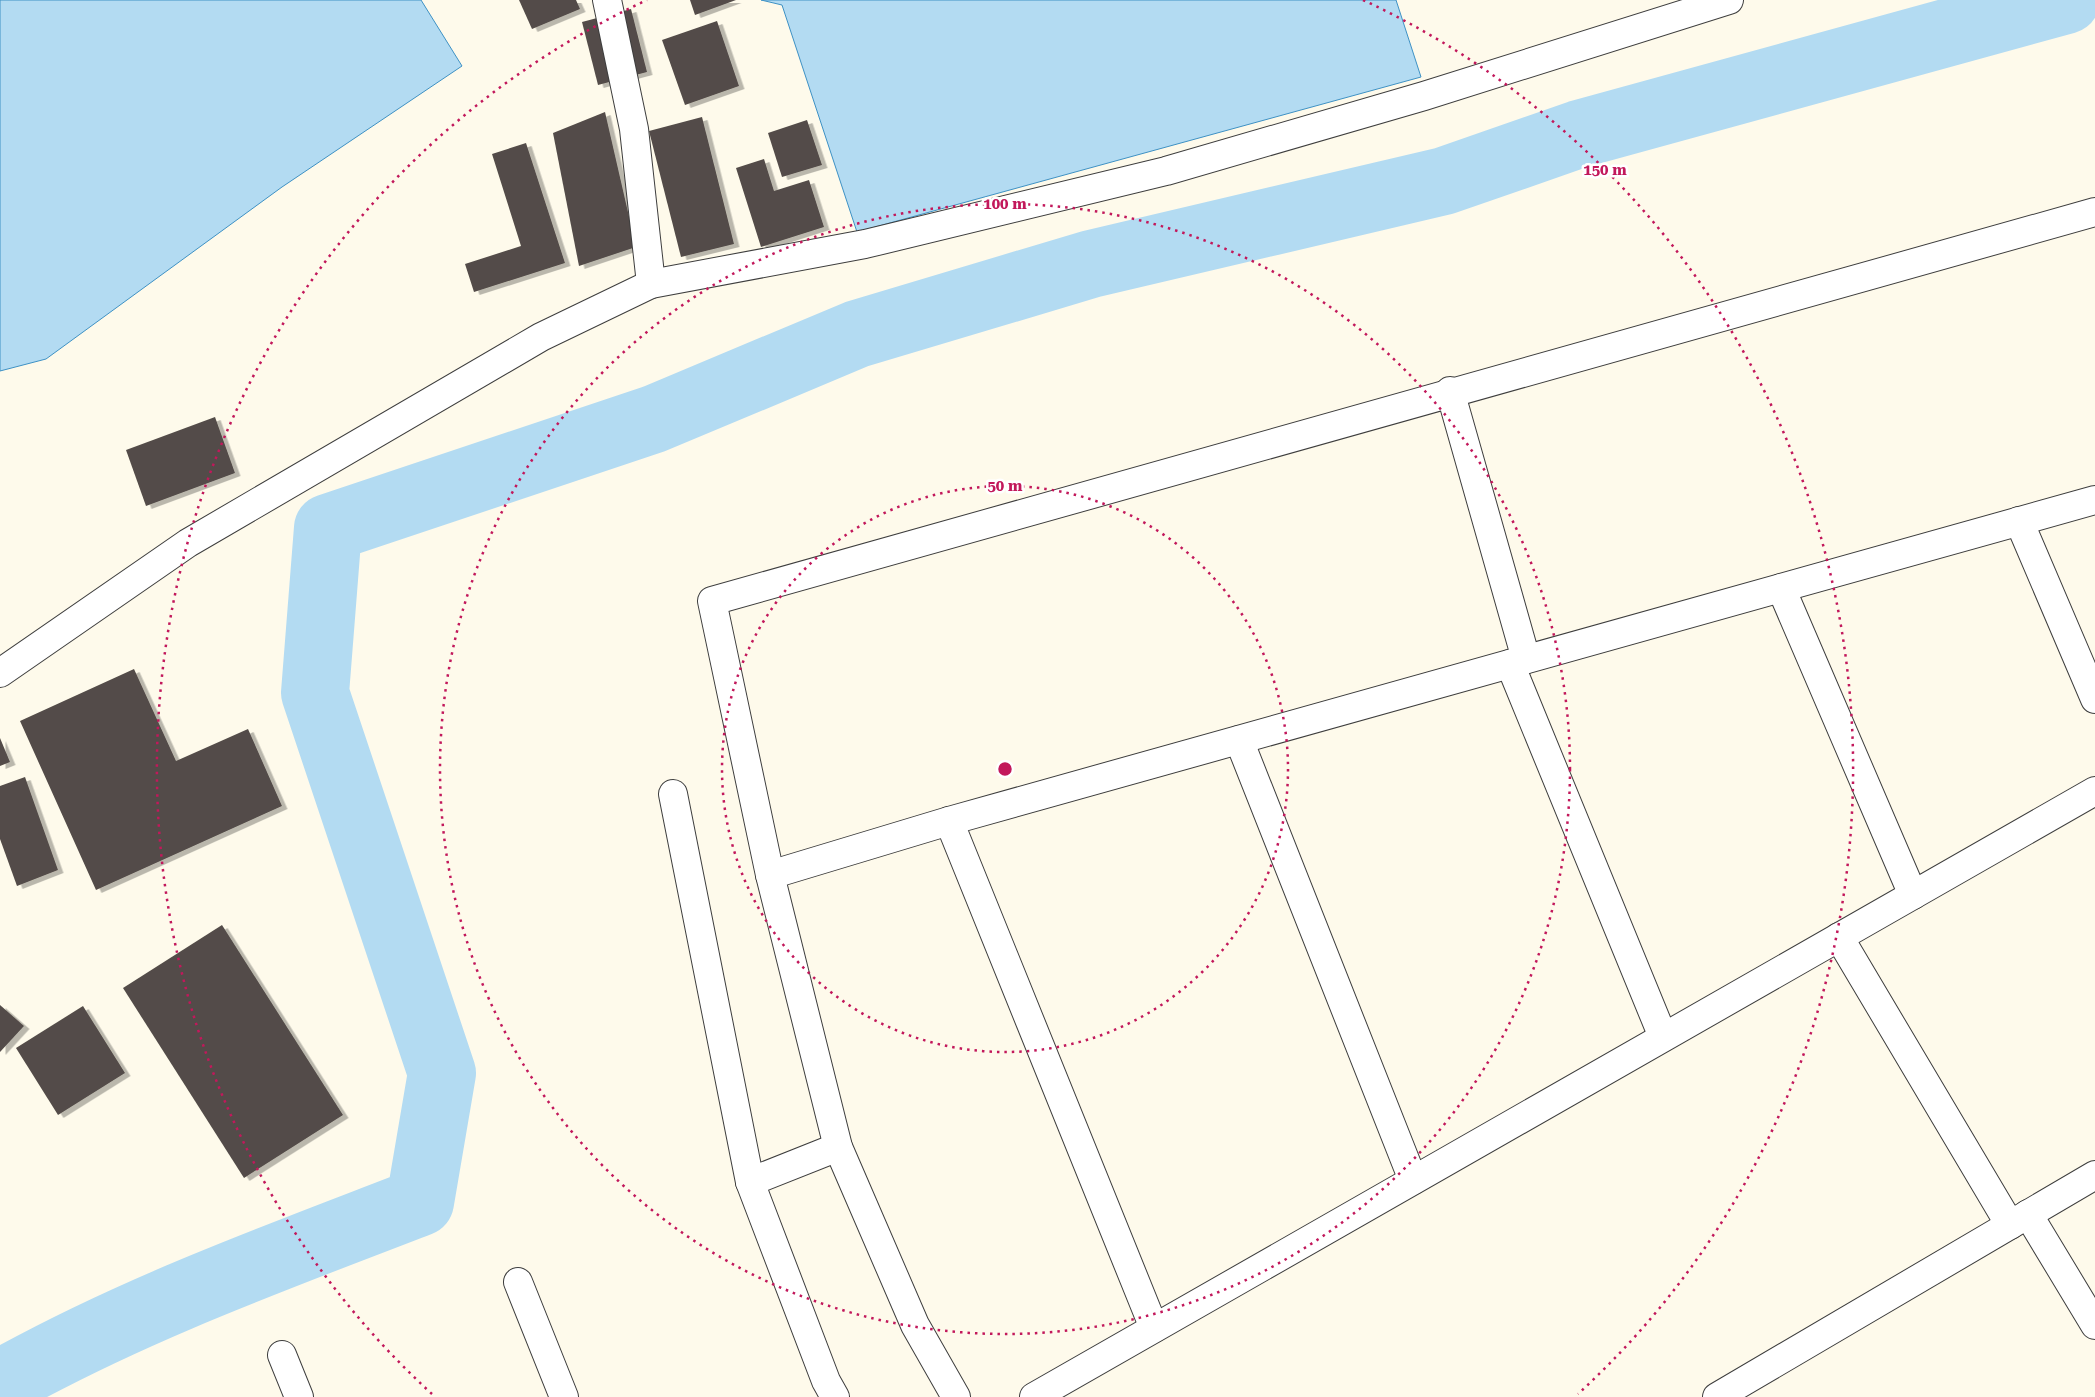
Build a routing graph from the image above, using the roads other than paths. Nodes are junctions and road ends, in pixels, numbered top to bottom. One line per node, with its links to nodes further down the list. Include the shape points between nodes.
1 (607, 0): 4 (street, via 634,129)
2 (1729, 0): 4 (street, via 1424,96 1166,171 865,244)
3 (2095, 212): 5 (street)
4 (651, 284): 10 (street, via 541,337 188,543)
5 (1450, 391): 9 (street); 16 (street, via 712,601)
6 (2095, 500): 7 (street)
7 (2019, 521): 8 (street); 11 (street)
8 (1781, 588): 9 (street); 17 (street)
9 (1518, 662): 12 (street); 19 (street)
10 (0, 673)
11 (2095, 699)
12 (1239, 740): 15 (street); 22 (street)
13 (2095, 791): 17 (street)
14 (672, 794): 23 (street)
15 (950, 821): 16 (street); 27 (street)
16 (770, 875): 20 (street)
17 (1913, 894): 18 (street)
18 (1839, 937): 19 (street); 24 (street)
19 (1663, 1037): 22 (street)
20 (838, 1147): 23 (street); 32 (street, via 915,1325)
21 (2095, 1175): 24 (street)
22 (1413, 1180): 27 (street)
23 (750, 1182): 31 (street)
24 (2019, 1220): 26 (street); 34 (street)
25 (518, 1282): 30 (street)
26 (2095, 1325)
27 (1154, 1328): 33 (street)
28 (282, 1355): 29 (street)
29 (299, 1397)
30 (564, 1397)
31 (835, 1397)
32 (956, 1397)
33 (1034, 1397)
34 (1717, 1397)

